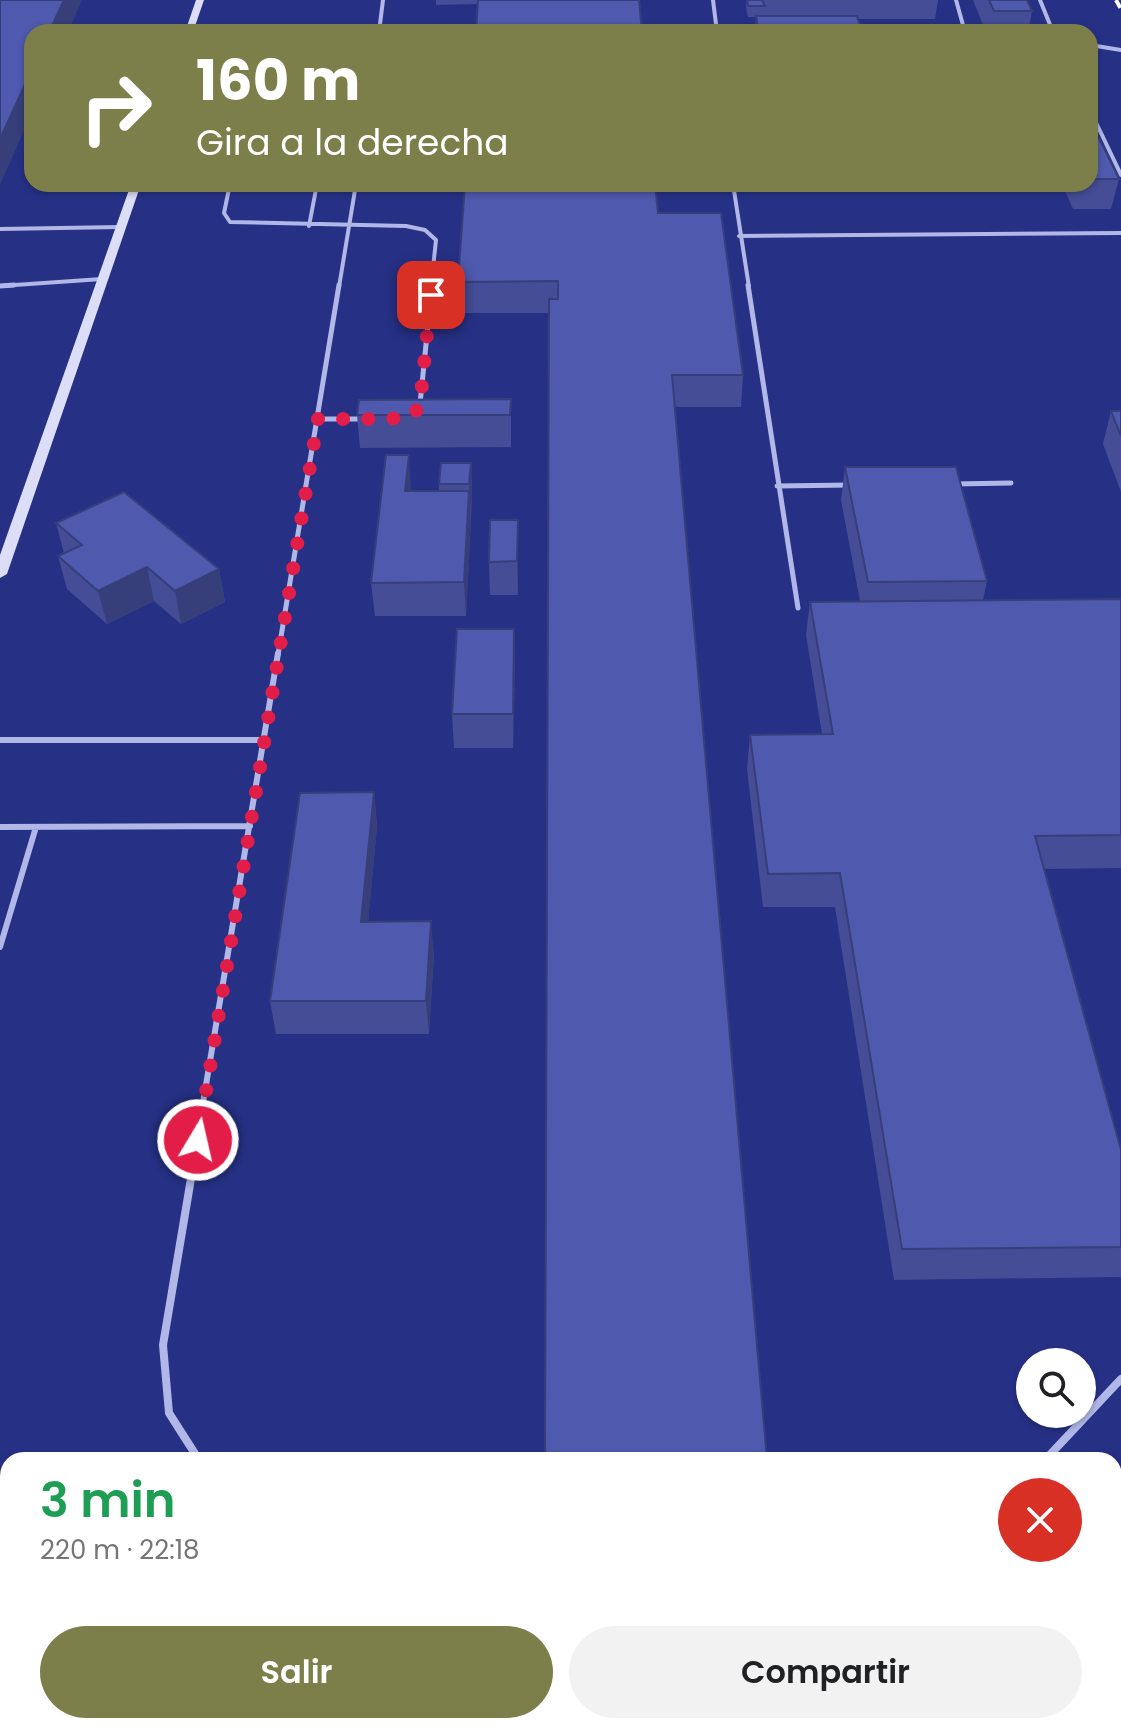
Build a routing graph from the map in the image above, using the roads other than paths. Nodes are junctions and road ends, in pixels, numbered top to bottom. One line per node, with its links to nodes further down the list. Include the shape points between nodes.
1 (200, 0): 6 (main road)
2 (383, 0): 7 (lane)
3 (713, 0): 8 (lane)
4 (956, 0): 9 (lane)
5 (1040, 0): 10 (lane)
6 (192, 24)
7 (380, 24)
8 (716, 24)
9 (963, 24)
10 (1050, 24)
11 (1098, 46): 12 (lane)
12 (1121, 50)
13 (1098, 127): 14 (lane)
14 (1121, 175)
15 (133, 192): 22 (main road)
16 (228, 192): 20 (lane, via 224,213 230,222)
17 (315, 192): 20 (lane)
18 (355, 192): 21 (lane)
19 (734, 192): 25 (lane)
20 (309, 226): 21 (lane)
21 (350, 226): 28 (lane, via 406,226 425,230 436,240 420,405); 29 (lane)
22 (120, 227): 23 (lane); 26 (main road)
23 (0, 229)
24 (1121, 233): 25 (lane)
25 (739, 236): 34 (lane)
26 (102, 279): 27 (lane); 35 (main road)
27 (0, 286)
28 (414, 414)
29 (318, 419): 30 (lane); 38 (lane)
30 (376, 419)
31 (1011, 483): 32 (lane)
32 (948, 484)
33 (855, 485): 34 (lane)
34 (777, 486): 36 (lane)
35 (0, 574)
36 (798, 608)
37 (0, 740): 38 (lane)
38 (265, 740): 39 (lane)
39 (250, 826): 41 (lane); 44 (lane, via 163,1345 169,1413)
40 (0, 827): 41 (lane)
41 (36, 827): 42 (lane)
42 (0, 947)
43 (1121, 1379): 45 (lane)
44 (194, 1452)
45 (1053, 1452)

